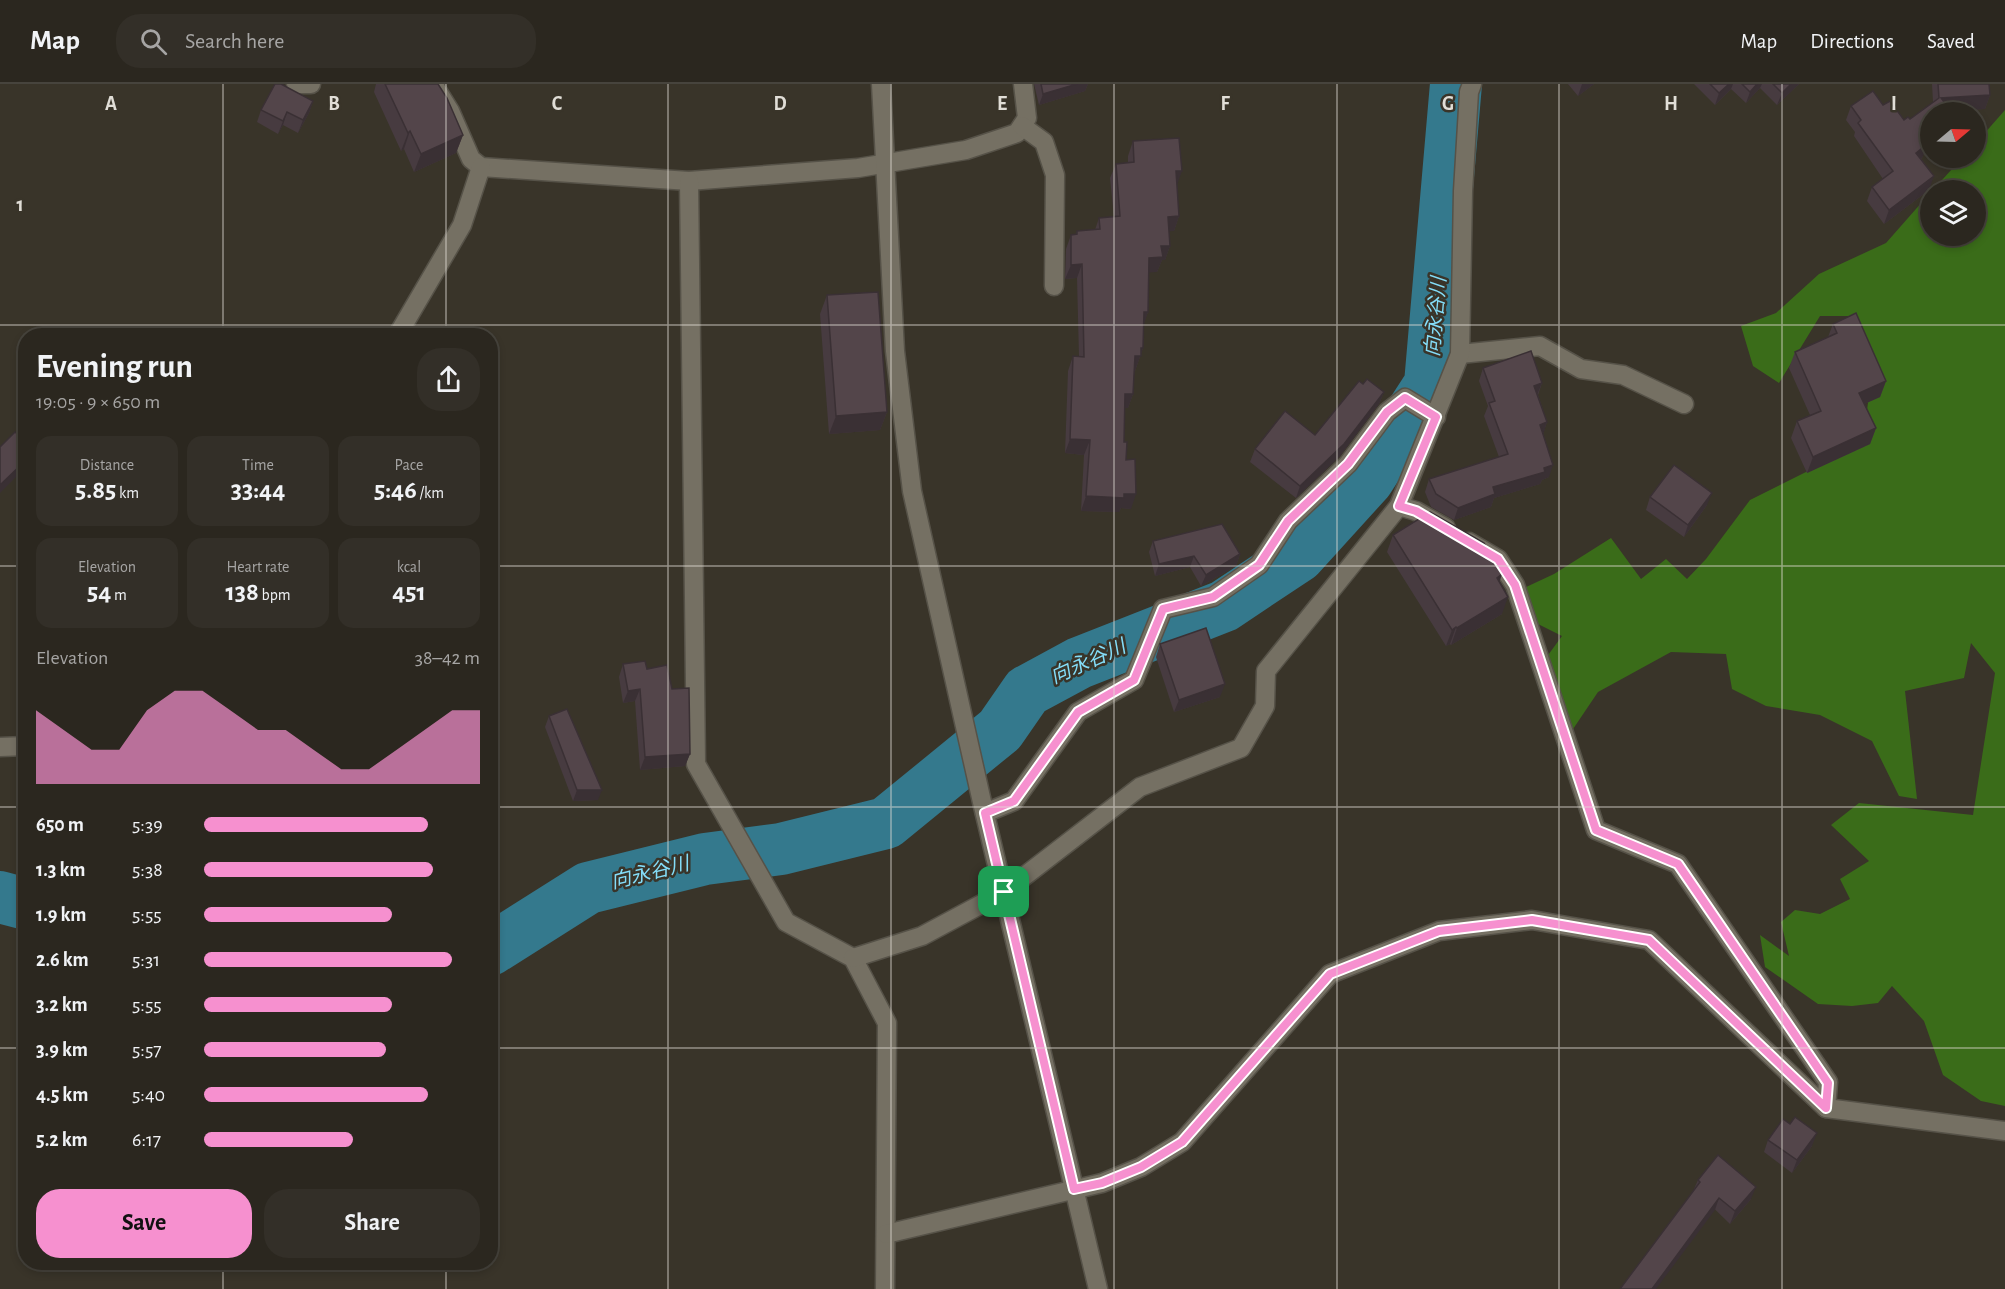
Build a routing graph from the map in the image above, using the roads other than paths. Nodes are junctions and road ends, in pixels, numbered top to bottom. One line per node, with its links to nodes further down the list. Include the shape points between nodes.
1 (296, 84): 2 (street)
2 (311, 84)
3 (434, 84): 9 (street, via 471,159)
4 (881, 84): 8 (street)
5 (1023, 84): 7 (street, via 1027,118)
6 (1472, 84): 13 (street, via 1463,191)
7 (1022, 126): 8 (street, via 1017,133 966,150); 11 (street, via 1044,142 1055,175)
8 (886, 164): 10 (street); 19 (street, via 895,351 912,492)
9 (481, 167): 10 (street); 12 (street, via 462,225)
10 (689, 181): 21 (street, via 696,764 786,922)
11 (1054, 286)
12 (402, 328)
13 (1460, 354): 14 (street, via 1540,346 1581,369 1623,375); 15 (street)
14 (1684, 404)
15 (1436, 417): 16 (street); 19 (street, via 1405,398 1387,412 1348,464 1288,521 1259,565 1213,597 1163,609 1134,680 1078,712 1014,801)
16 (1399, 506): 20 (street, via 1266,671 1265,706 1241,748 1140,787); 22 (street, via 1416,511 1498,559 1515,585 1596,830 1678,864 1828,1083)
17 (18, 746): 18 (street)
18 (0, 747)
19 (983, 807): 20 (street)
20 (1004, 892): 21 (street, via 922,936); 24 (street)
21 (854, 958): 25 (street, via 887,1023)
22 (1826, 1108): 23 (street); 24 (street, via 1649,940 1532,920 1439,931 1330,974 1182,1142 1141,1167 1102,1183)
23 (2005, 1131)
24 (1074, 1189): 25 (street); 27 (street)
25 (886, 1234): 26 (street)
26 (885, 1289)
27 (1098, 1289)

